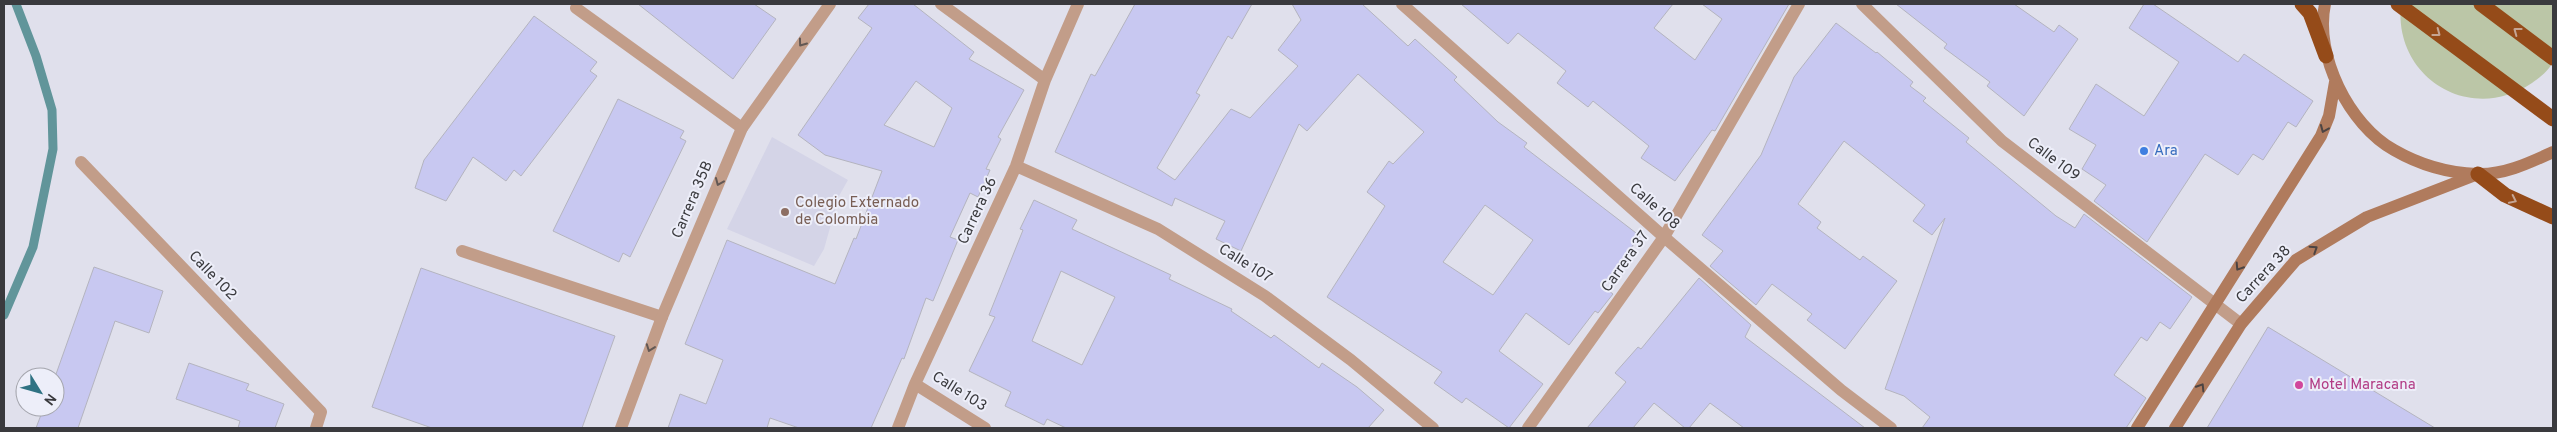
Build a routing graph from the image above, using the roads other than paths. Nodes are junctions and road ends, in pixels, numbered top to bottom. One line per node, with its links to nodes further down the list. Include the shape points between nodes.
1 (830, 4): 17 (street, Carrera 35B, one-way to 17)
2 (941, 4): 14 (street)
3 (1078, 4): 14 (street, Carrera 36)
4 (1402, 4): 23 (street, Calle 108)
5 (1799, 4): 23 (street, Carrera 37)
6 (1862, 4): 25 (street, Calle 109, via 2002,141)
7 (2302, 4): 12 (highway, via 2310,13)
8 (2324, 4): 12 (main road)
9 (2398, 4): 16 (highway, one-way to 16)
10 (2481, 4): 13 (highway, one-way to 10)
11 (576, 8): 17 (street)
12 (2326, 56): 15 (main road)
13 (2553, 58)
14 (1045, 80): 20 (street, Carrera 36)
15 (2335, 82): 21 (main road, via 2359,120 2392,150 2434,168); 25 (main road, Carrera 38, one-way to 25, via 2329,116 2321,136)
16 (2553, 119)
17 (742, 128): 26 (street, Carrera 35B, one-way to 26)
18 (2553, 152): 21 (main road, via 2518,168)
19 (81, 162): 29 (street, Calle 102, via 321,412)
20 (1016, 166): 28 (street, Carrera 36); 33 (street, Calle 107, via 1158,229 1208,260 1265,296 1335,348)
21 (2478, 174): 22 (highway, one-way to 22, via 2505,195); 27 (main road, Carrera 38, one-way to 21, via 2296,260 2330,238 2367,217)
22 (2553, 217)
23 (1664, 238): 34 (street, Carrera 37); 35 (street, Calle 108, via 1841,390)
24 (462, 251): 26 (street)
25 (2215, 304): 27 (street, Calle 109); 36 (main road, Carrera 38)
26 (662, 317): 30 (street, Carrera 35B, one-way to 30)
27 (2241, 324): 37 (main road, Carrera 38, one-way to 27)
28 (915, 384): 31 (street, Carrera 36); 32 (street, Calle 103)
29 (316, 428)
30 (620, 428)
31 (898, 428)
32 (985, 428)
33 (1433, 428)
34 (1528, 428)
35 (1891, 428)
36 (2137, 428)
37 (2175, 428)

